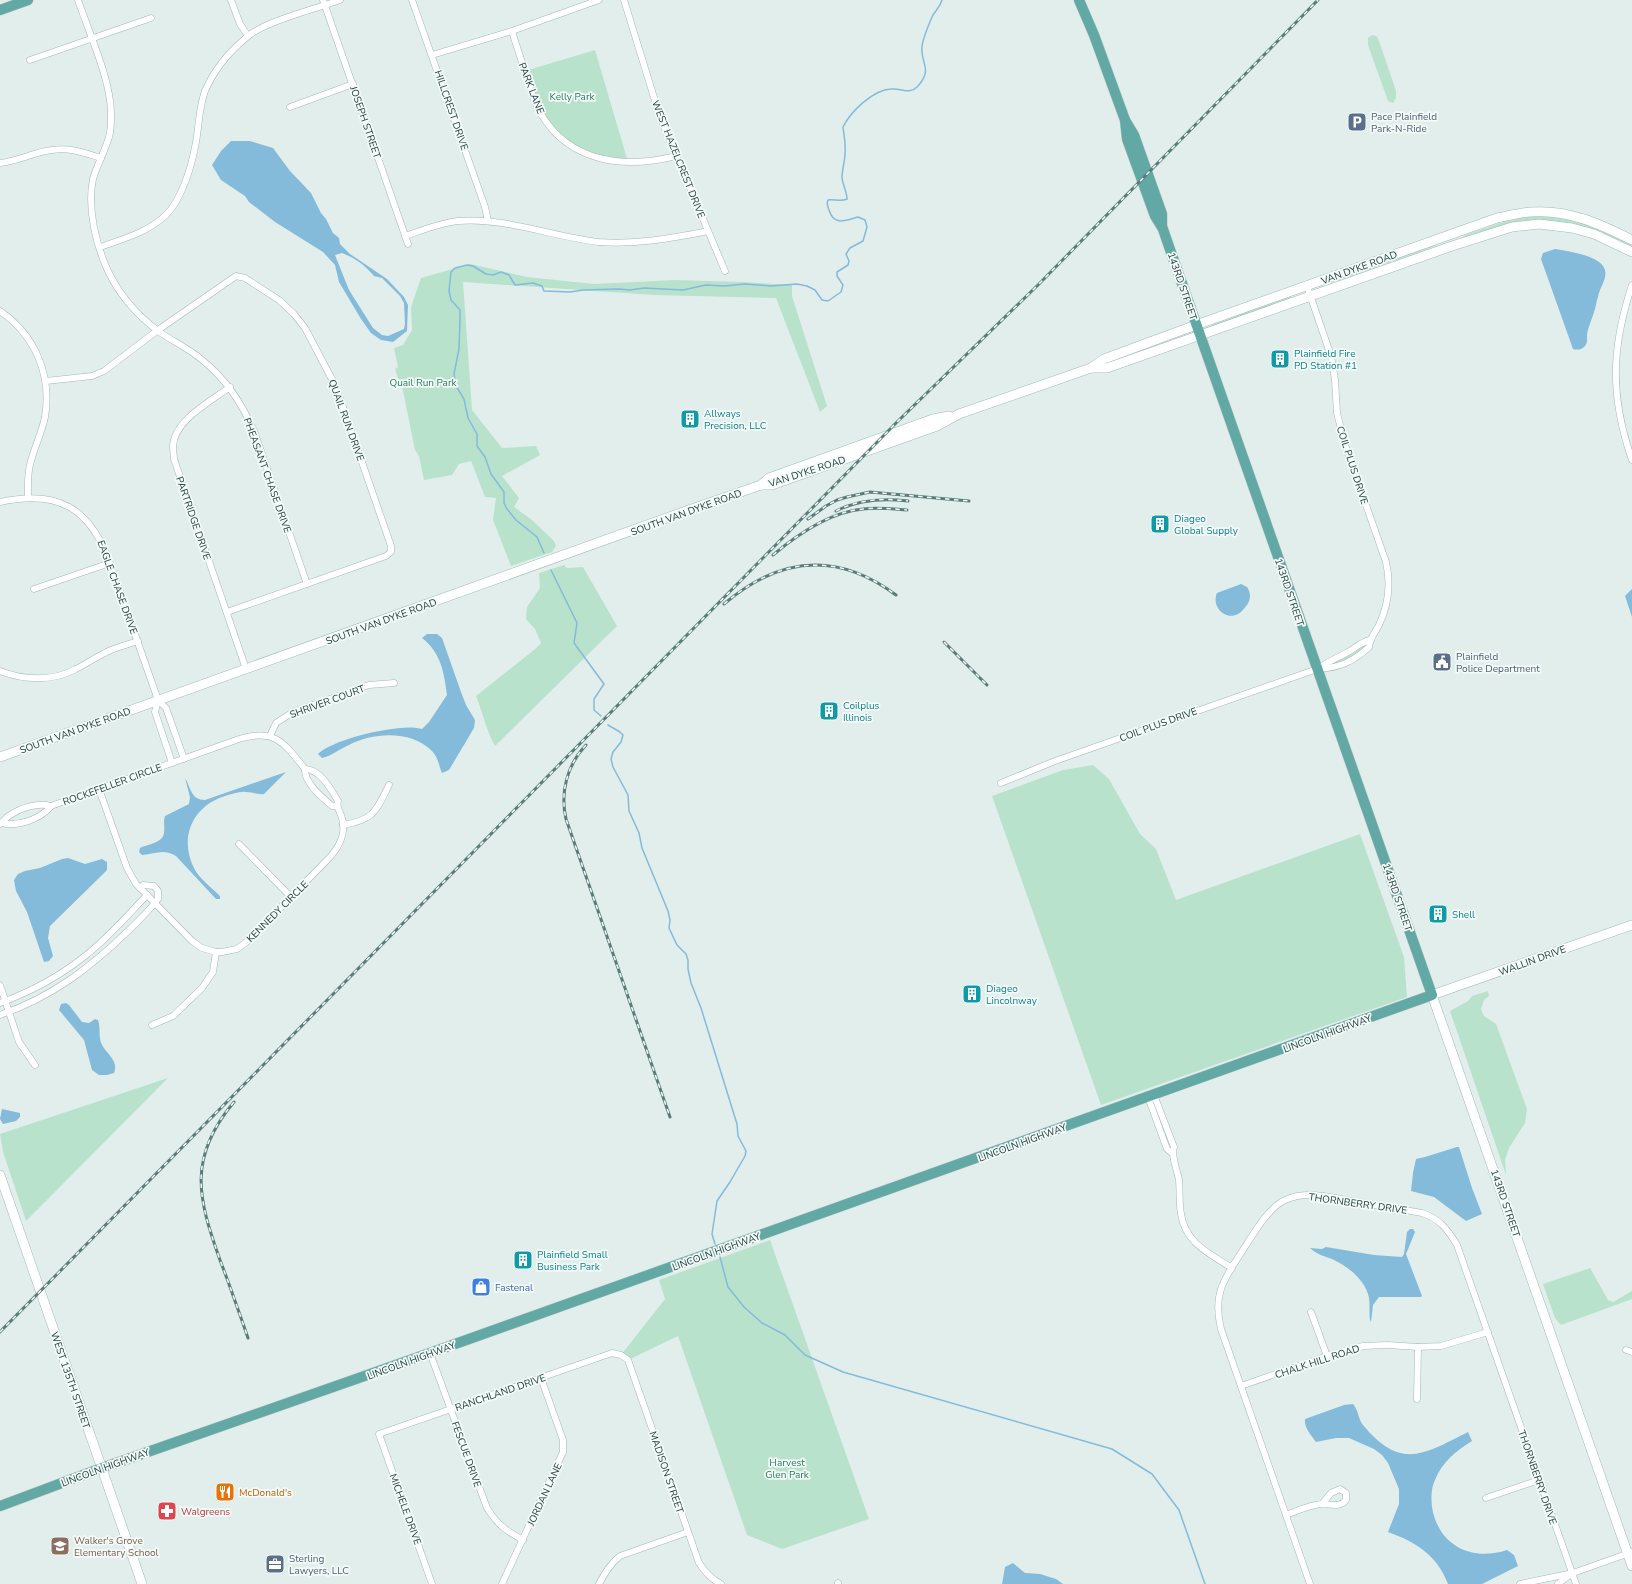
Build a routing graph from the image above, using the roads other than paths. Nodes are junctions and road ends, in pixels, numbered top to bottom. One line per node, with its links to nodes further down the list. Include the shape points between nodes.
1 (28, 0): 10 (main road)
2 (78, 0): 14 (street, PHEASANT CHASE DRIVE)
3 (231, 0): 13 (street, via 240,24)
4 (340, 0): 9 (street)
5 (412, 0): 15 (street, HILLCREST DRIVE)
6 (599, 0): 12 (street)
7 (624, 0): 19 (street, WEST HAZELCREST DRIVE, via 660,117)
8 (1079, 0): 34 (main road, 143RD STREET, via 1125,120 1134,135 1162,214 1163,229)
9 (324, 3): 13 (street, via 261,28); 17 (street, JOSEPH STREET)
10 (0, 10)
11 (151, 18): 14 (street)
12 (512, 30): 15 (street); 19 (street, PARK LANE, via 541,114 563,140 597,159 616,162 643,162)
13 (248, 36): 27 (street, via 228,55 205,92 186,179 166,216 138,234)
14 (91, 38): 16 (street); 20 (street, PHEASANT CHASE DRIVE, via 110,97 110,136)
15 (432, 55): 22 (street, HILLCREST DRIVE)
16 (30, 60)
17 (353, 84): 18 (street); 24 (street, JOSEPH STREET)
18 (290, 107)
19 (676, 156): 23 (street, WEST HAZELCREST DRIVE)
20 (101, 158): 21 (street, via 76,151 52,150); 27 (street, PHEASANT CHASE DRIVE, via 93,180 91,204)
21 (0, 163)
22 (488, 221): 23 (street, via 601,242 648,241); 24 (street, via 458,221)
23 (708, 231): 29 (street, WEST HAZELCREST DRIVE)
24 (405, 236): 26 (street, JOSEPH STREET)
25 (1632, 240): 31 (street, VAN DYKE ROAD, via 1594,222 1573,216 1530,212 1497,218)
26 (408, 244)
27 (100, 247): 35 (street, PHEASANT CHASE DRIVE, via 117,287 142,317)
28 (1632, 252): 32 (street, VAN DYKE ROAD, via 1594,234 1572,228 1539,224 1512,227)
29 (725, 271)
30 (1632, 285): 40 (street, via 1618,338 1615,368 1622,428)
31 (1307, 286): 32 (street, COIL PLUS DRIVE); 34 (street, VAN DYKE ROAD)
32 (1311, 296): 36 (street, VAN DYKE ROAD); 50 (street, COIL PLUS DRIVE, via 1331,356 1339,426 1388,572 1389,594 1385,612 1370,640 1362,642)
33 (0, 311): 38 (street, via 20,326 30,340 38,355)
34 (1196, 325): 36 (main road, 143RD STREET); 37 (street, VAN DYKE ROAD, via 1104,359)
35 (158, 330): 38 (street, QUAIL RUN DRIVE, via 104,371 92,376); 39 (street, PHEASANT CHASE DRIVE, via 200,357); 45 (street, QUAIL RUN DRIVE, via 236,276 245,278 278,300 305,328 336,387 391,546 391,552 386,556)
36 (1200, 336): 37 (street, VAN DYKE ROAD, via 1108,368); 50 (main road, 143RD STREET)
37 (1091, 368): 41 (street, VAN DYKE ROAD, via 959,414 937,426 869,451 772,485)
38 (46, 382): 42 (street, via 45,416 30,462)
39 (230, 387): 45 (street, PHEASANT CHASE DRIVE, via 254,431); 47 (street, PARTRIDGE DRIVE, via 183,422 173,446 174,459)
40 (1632, 460)
41 (761, 485): 49 (street, SOUTH VAN DYKE ROAD)
42 (28, 497): 43 (street, EAGLE CHASE DRIVE); 44 (street, EAGLE CHASE DRIVE, via 52,500 78,512 97,532)
43 (0, 502)
44 (110, 563): 46 (street); 48 (street, EAGLE CHASE DRIVE)
45 (307, 584): 47 (street, QUAIL RUN DRIVE)
46 (34, 589)
47 (227, 612): 49 (street, PARTRIDGE DRIVE)
48 (138, 641): 51 (street, via 111,650 62,674 22,678); 53 (street, EAGLE CHASE DRIVE)
49 (246, 669): 53 (street, SOUTH VAN DYKE ROAD)
50 (1317, 669): 59 (street, COIL PLUS DRIVE, via 1061,758); 80 (main road, 143RD STREET)
51 (0, 672)
52 (394, 683): 54 (street, SHRIVER COURT, via 369,685 293,712 276,723)
53 (158, 700): 55 (street, SOUTH VAN DYKE ROAD); 56 (street, EAGLE CHASE DRIVE, via 166,708); 57 (street, EAGLE CHASE DRIVE, via 155,712)
54 (270, 736): 56 (street, via 257,734); 58 (street, via 284,744)
55 (0, 757)
56 (184, 758): 57 (street)
57 (172, 763): 61 (street, ROCKEFELLER CIRCLE)
58 (305, 769): 63 (street, via 312,786 332,806); 63 (street, via 311,769 326,782 338,801)
59 (1001, 783)
60 (389, 785): 65 (street, via 375,812 359,822)
61 (99, 789): 62 (street, ROCKEFELLER CIRCLE); 67 (street, via 127,868)
62 (51, 806): 64 (street, ROCKEFELLER CIRCLE, via 44,804 26,808 9,815); 64 (street, ROCKEFELLER CIRCLE, via 33,819 10,825)
63 (336, 806): 65 (street)
64 (1, 823)
65 (343, 825): 69 (street, KENNEDY CIRCLE, via 342,839 336,851)
66 (239, 844): 69 (street)
67 (140, 888): 68 (street); 70 (street, via 150,885 158,891)
68 (146, 895): 70 (street); 72 (street)
69 (291, 896): 74 (street, KENNEDY CIRCLE, via 243,945 230,951)
70 (155, 904): 73 (street); 74 (street, via 192,941 202,948)
71 (1632, 925): 80 (street, WALLIN DRIVE)
72 (110, 933): 73 (street); 75 (street)
73 (118, 941): 76 (street)
74 (216, 952): 84 (street, via 213,972 202,988 173,1016)
75 (85, 956): 76 (street); 77 (street)
76 (92, 964): 79 (street)
77 (50, 980): 79 (street); 81 (street)
78 (0, 985): 81 (street)
79 (56, 990): 82 (street)
80 (1432, 995): 86 (main road, LINCOLN HIGHWAY); 110 (street, 143RD STREET)
81 (3, 1002): 82 (street)
82 (9, 1012): 83 (street); 85 (street, via 19,1042)
83 (0, 1016)
84 (152, 1025)
85 (35, 1065)
86 (1151, 1096): 88 (street, via 1174,1147 1172,1153 1178,1174 1181,1214 1186,1230 1198,1246); 94 (main road, LINCOLN HIGHWAY)
87 (0, 1175): 102 (street, WEST 135TH STREET)
88 (1232, 1268): 90 (street, THORNBERRY DRIVE, via 1261,1223 1284,1200 1297,1196 1316,1195 1422,1213 1433,1216 1442,1224 1457,1245); 98 (street, THORNBERRY DRIVE, via 1220,1290 1217,1315)
89 (1311, 1312): 96 (street)
90 (1488, 1332): 91 (street, CHALK HILL ROAD, via 1441,1346); 103 (street, THORNBERRY DRIVE)
91 (1418, 1347): 96 (street, CHALK HILL ROAD, via 1375,1345); 99 (street)
92 (1626, 1350): 93 (street)
93 (1632, 1352)
94 (430, 1353): 100 (street, FESCUE DRIVE); 102 (main road, LINCOLN HIGHWAY)
95 (621, 1355): 97 (street, RANCHLAND DRIVE, via 612,1353); 108 (street, MADISON STREET, via 628,1360)
96 (1327, 1356): 98 (street, CHALK HILL ROAD)
97 (541, 1378): 100 (street, RANCHLAND DRIVE); 109 (street, JORDAN LANE, via 563,1440 563,1452)
98 (1241, 1386): 107 (street, THORNBERRY DRIVE)
99 (1417, 1399)
100 (451, 1410): 101 (street, RANCHLAND DRIVE); 109 (street, FESCUE DRIVE, via 487,1508 505,1531)
101 (379, 1434): 114 (street, MICHELE DRIVE)
102 (102, 1468): 106 (main road, LINCOLN HIGHWAY); 113 (street, WEST 135TH STREET)
103 (1539, 1480): 104 (street); 112 (street, THORNBERRY DRIVE)
104 (1486, 1498)
105 (1322, 1504): 107 (street)
106 (0, 1506)
107 (1286, 1514): 118 (street, THORNBERRY DRIVE)
108 (688, 1532): 116 (street, via 620,1556 606,1569); 117 (street, MADISON STREET, via 699,1563 706,1573)
109 (523, 1540): 115 (street, JORDAN LANE)
110 (1630, 1553): 111 (street, 143RD STREET); 112 (street)
111 (1632, 1566)
112 (1573, 1573): 119 (street); 120 (street); 121 (street, THORNBERRY DRIVE)
113 (142, 1584)
114 (432, 1584)
115 (502, 1584)
116 (599, 1584)
117 (721, 1584)
118 (1310, 1584)
119 (1520, 1584)
120 (1558, 1584)
121 (1576, 1584)

